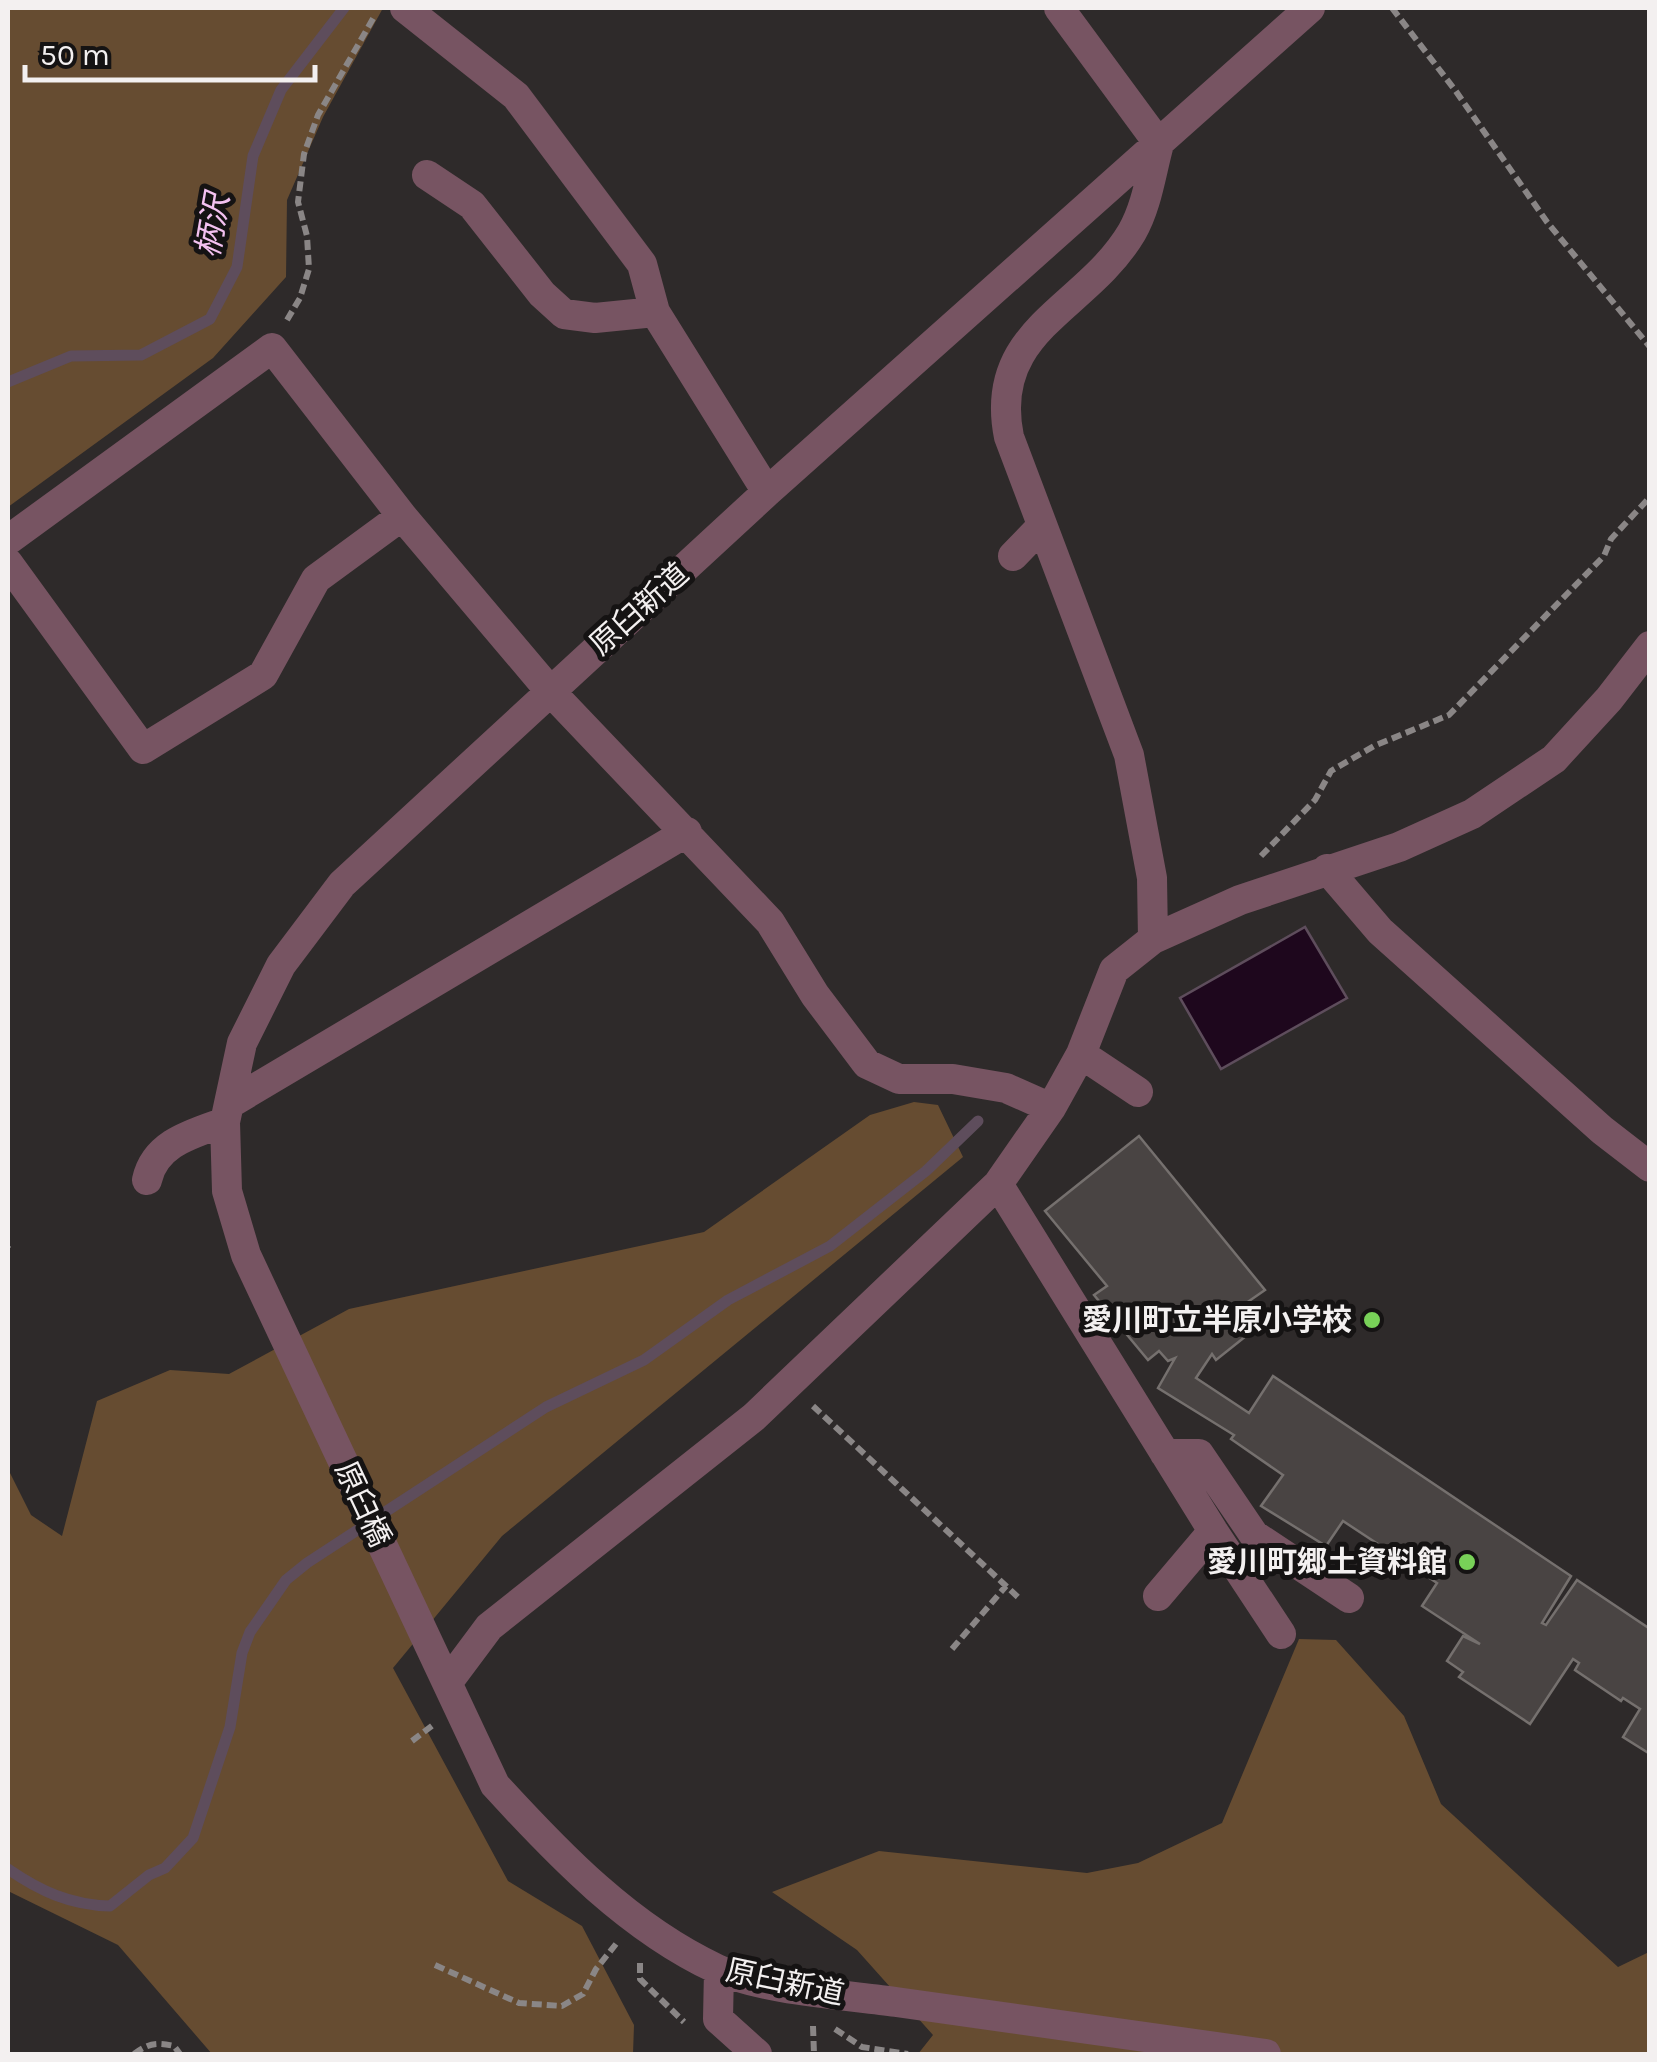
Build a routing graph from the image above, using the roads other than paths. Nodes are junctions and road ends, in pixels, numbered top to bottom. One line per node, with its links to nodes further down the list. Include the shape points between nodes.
1 (1059, 8): 4 (street)
2 (1310, 8): 4 (street, 原臼新道)
3 (392, 10): 6 (street, via 516,96 642,264)
4 (1159, 144): 7 (street, 原臼新道); 9 (street, via 1132,231 1030,340 1005,388 1010,438)
5 (427, 175): 6 (street, via 472,205 564,314)
6 (654, 312): 7 (street)
7 (767, 492): 14 (street, 原臼新道)
8 (402, 516): 10 (street, via 272,348); 12 (street, via 316,580 262,676 142,750); 14 (street)
9 (1042, 526): 11 (street); 17 (street, via 1129,755 1152,878)
10 (8, 540)
11 (1013, 556)
12 (8, 563)
13 (1650, 646): 16 (street, via 1554,759 1472,814)
14 (550, 691): 15 (street); 21 (street, 原臼新道, via 342,884 281,965 242,1044)
15 (686, 832): 20 (street, via 770,922 867,1064 899,1079 1006,1088); 21 (street)
16 (1327, 870): 17 (street); 22 (street, via 1380,931)
17 (1154, 939): 18 (street, via 1114,970)
18 (1080, 1054): 19 (street); 20 (street)
19 (1138, 1092)
20 (1050, 1108): 24 (street)
21 (227, 1113): 23 (street, via 162,1152); 25 (street, 原臼新道, via 227,1190 246,1256)
22 (1650, 1167)
23 (146, 1180)
24 (998, 1184): 26 (street); 31 (street, via 790,1385 489,1627)
25 (286, 1338): 31 (street, 原臼橋)
26 (1166, 1454): 27 (street); 29 (street, via 1199,1454 1254,1535)
27 (1214, 1531): 28 (street); 30 (street)
28 (1158, 1596)
29 (1348, 1598)
30 (1281, 1634)
31 (444, 1675): 32 (street, 原臼新道, via 496,1785 548,1843 645,1927)
32 (719, 1970): 33 (street, via 718,2019); 34 (street, 原臼新道, via 810,1990)
33 (756, 2054)
34 (1266, 2054)

